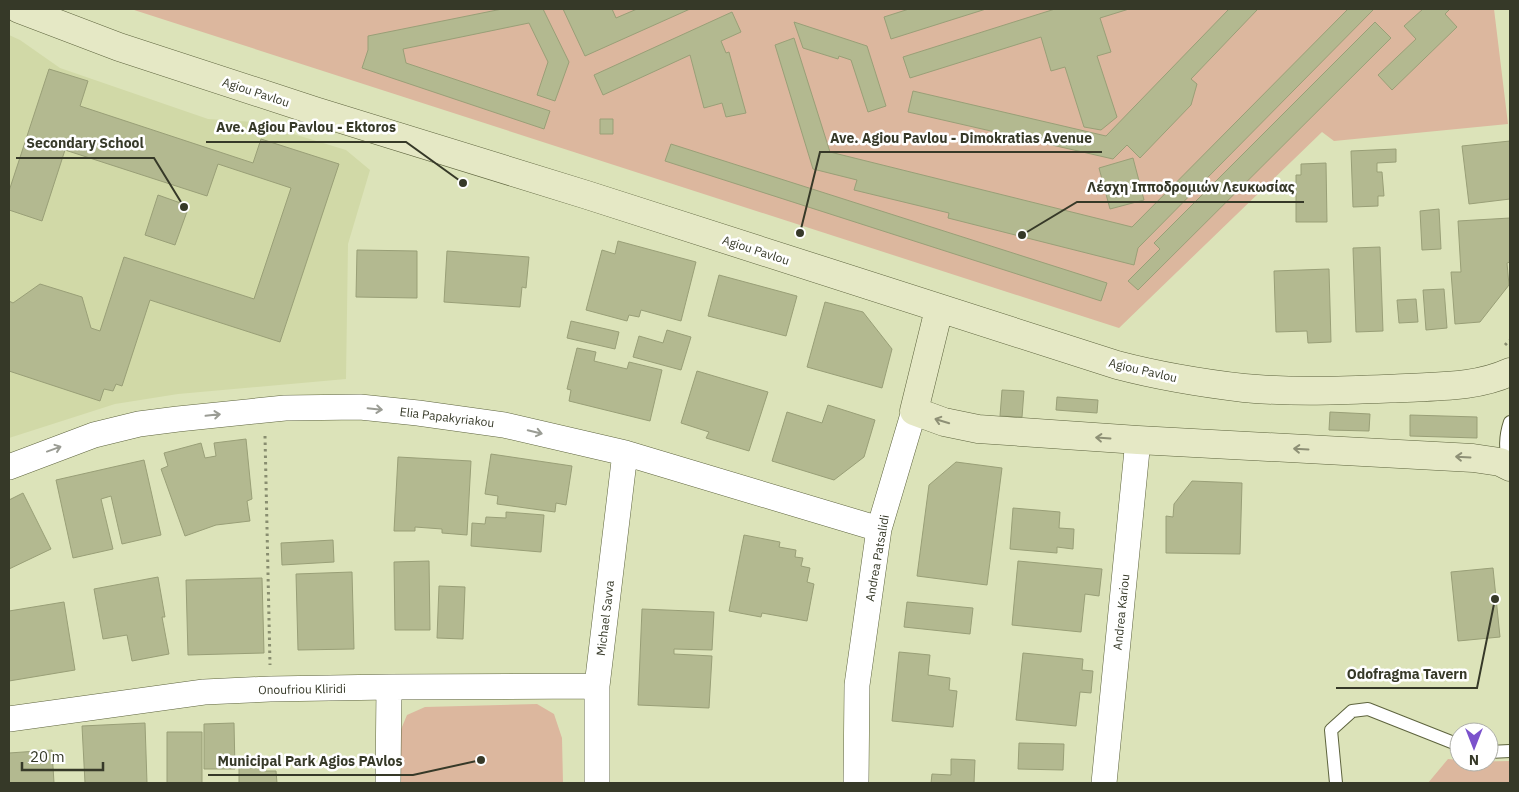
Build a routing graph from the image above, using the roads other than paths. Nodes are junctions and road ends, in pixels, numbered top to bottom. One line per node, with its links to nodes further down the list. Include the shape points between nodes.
1 (19, 9): 2 (main road, Agiou Pavlou, via 119,47 306,108)
2 (939, 309): 3 (main road, Agiou Pavlou, via 1117,365 1156,375 1244,388 1389,389 1462,385 1484,381); 4 (main road, Andrea Patsalidi)
3 (1506, 359)
4 (914, 411): 6 (main road, one-way to 4, via 978,429); 10 (street, Andrea Patsalidi)
5 (1510, 422): 9 (lane, via 1506,454)
6 (1138, 440): 9 (main road, one-way to 6, via 1473,458); 18 (street, Andrea Kariou)
7 (625, 453): 8 (street, Elia Papakyriakou, one-way to 7, via 139,424 322,407 360,407 504,425); 10 (street, Elia Papakyriakou); 11 (street, Michael Savva)
8 (9, 466)
9 (1510, 467)
10 (879, 529): 17 (street, Andrea Patsalidi, via 857,684)
11 (597, 686): 12 (street, Onoufriou Kliridi); 16 (street, Michael Savva)
12 (389, 687): 13 (street, Onoufriou Kliridi, via 204,692); 15 (street)
13 (9, 719)
14 (1449, 742): 19 (lane, via 1368,709 1352,711 1331,730)
15 (388, 783)
16 (597, 783)
17 (856, 783)
18 (1104, 783)
19 (1336, 783)

